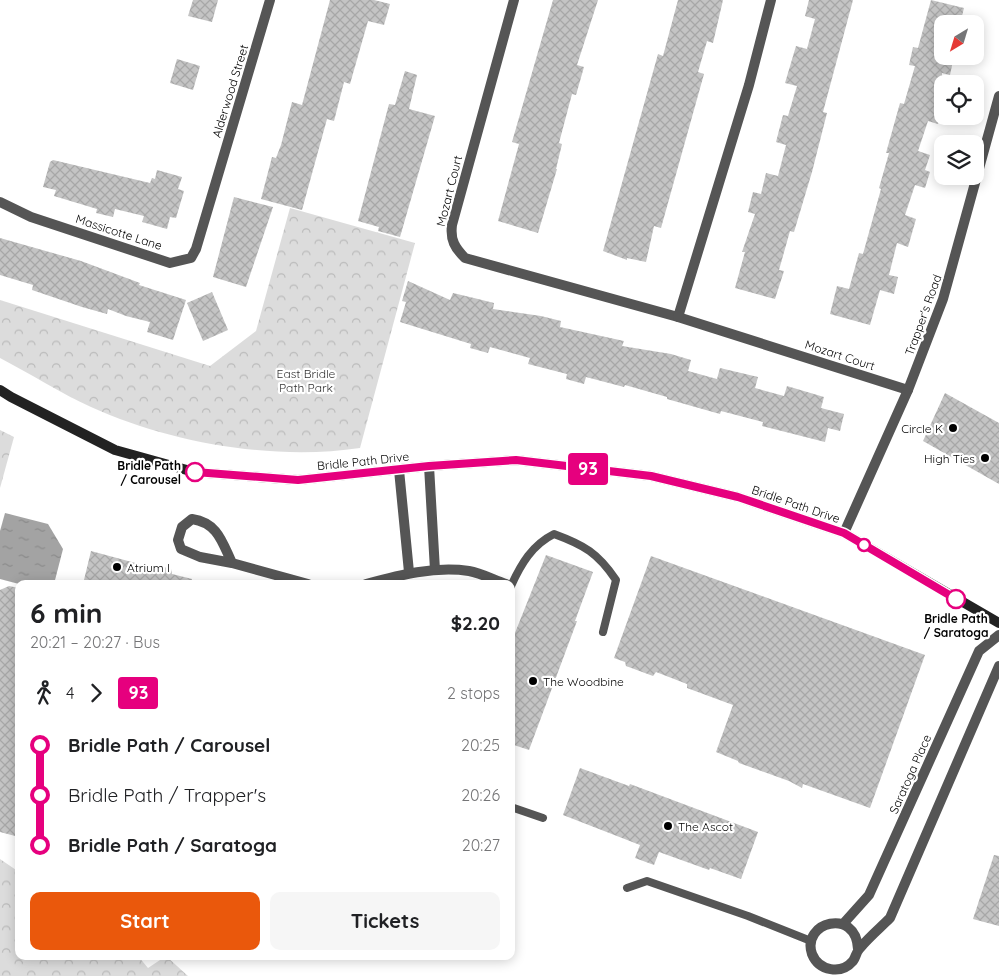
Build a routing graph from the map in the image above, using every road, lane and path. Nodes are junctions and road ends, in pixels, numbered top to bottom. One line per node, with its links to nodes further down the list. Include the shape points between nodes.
1 (270, 0): 6 (street, Alderwood Street)
2 (514, 0): 8 (street, Mozart Court, via 452,225 451,237 456,249 477,263)
3 (771, 0): 8 (street, via 749,85)
4 (999, 96): 5 (street, Trapper's Road)
5 (994, 133): 10 (street, Trapper's Road, via 944,299)
6 (214, 189): 7 (street, Massicotte Lane, via 191,258 170,262 31,217)
7 (0, 202)
8 (678, 317): 10 (street, Mozart Court)
9 (0, 390): 12 (street, Bridle Path Drive)
10 (908, 390): 15 (street, Trapper's Road)
11 (0, 395): 12 (street, Bridle Path Drive)
12 (11, 397): 14 (street, Bridle Path Drive, via 116,450 194,472 298,480)
13 (429, 466): 14 (street, Bridle Path Drive); 15 (street, Bridle Path Drive, via 516,460 651,476 738,497); 17 (street)
14 (399, 470): 18 (street)
15 (844, 533): 23 (street, Bridle Path Drive)
16 (232, 563): 16 (street, via 217,533 206,522 192,519 182,527 178,540 181,549 200,557); 19 (street)
17 (435, 570): 18 (street); 21 (street, via 470,571)
18 (409, 572): 20 (street)
19 (294, 580)
20 (380, 580)
21 (495, 580)
22 (514, 580): 24 (lane, via 526,558 541,541 554,534 581,544 606,564 616,580)
23 (999, 623)
24 (603, 632)
25 (999, 634): 30 (street, Saratoga Place, via 979,651 869,895)
26 (999, 666): 32 (street, via 890,918)
27 (515, 809): 28 (lane)
28 (543, 818)
29 (627, 888): 31 (lane, via 647,881)
30 (843, 924): 31 (street, via 823,925); 32 (street, via 855,934)
31 (811, 941): 33 (street, via 814,958 819,965)
32 (858, 949): 33 (street)
33 (848, 972)

